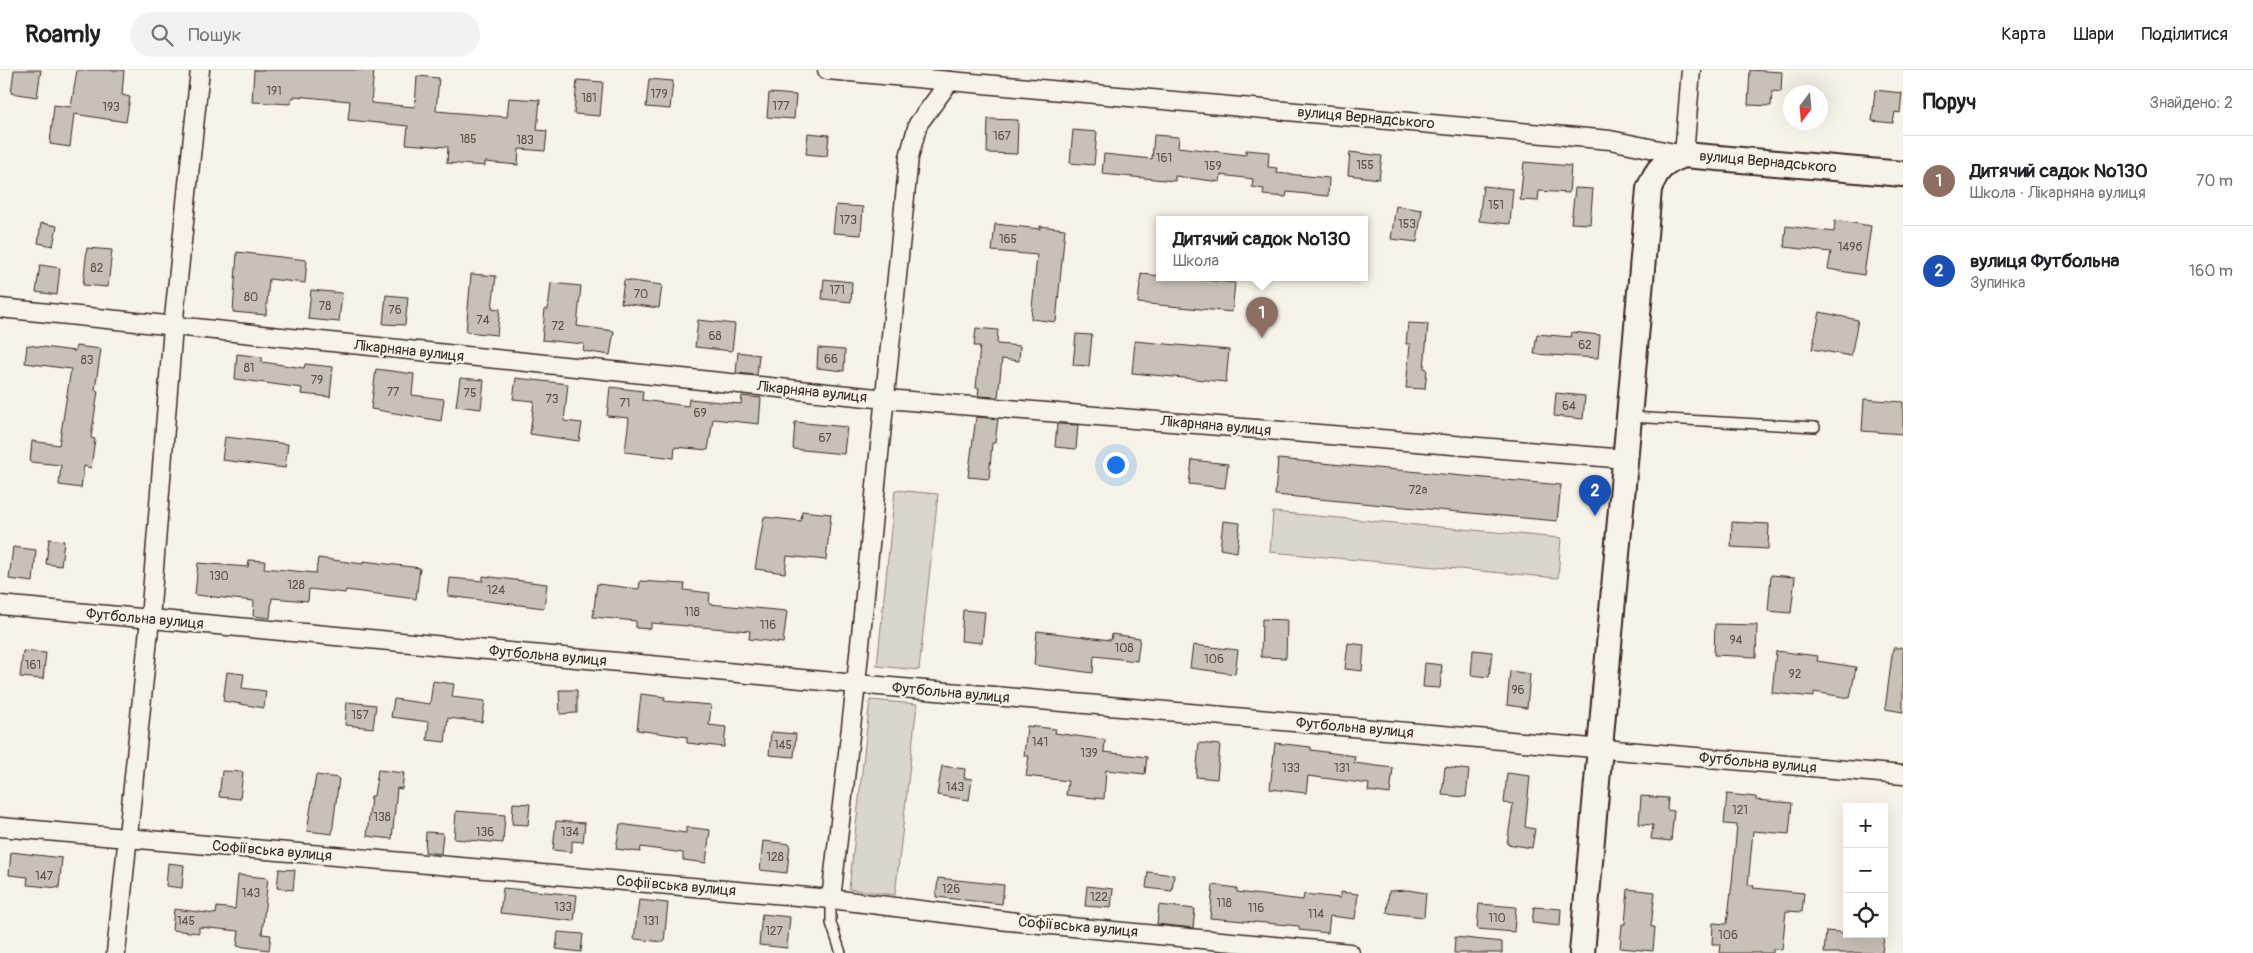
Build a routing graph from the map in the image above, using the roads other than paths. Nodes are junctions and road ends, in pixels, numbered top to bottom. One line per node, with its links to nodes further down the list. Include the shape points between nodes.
1 (200, 70): 8 (street)
2 (827, 70): 4 (street, вулиця Вернадського)
3 (1691, 70): 5 (street)
4 (950, 81): 5 (street, вулиця Вернадського, via 1610,140); 9 (street, via 918,124 909,157)
5 (1684, 155): 6 (street, вулиця Вернадського); 10 (street, via 1666,162 1654,174 1648,189)
6 (1903, 174)
7 (0, 308): 8 (street, Лікарняна вулиця)
8 (173, 327): 9 (street, Лікарняна вулиця); 14 (street)
9 (886, 399): 12 (street, Лікарняна вулиця); 15 (street)
10 (1630, 417): 11 (lane); 12 (street)
11 (1815, 427)
12 (1626, 459): 16 (street)
13 (0, 605): 14 (street, Футбольна вулиця)
14 (150, 619): 15 (street, Футбольна вулиця); 19 (street)
15 (856, 684): 16 (street, Футбольна вулиця); 20 (street)
16 (1600, 750): 17 (street, Футбольна вулиця); 24 (street)
17 (1903, 775)
18 (0, 827): 19 (street, Софіївська вулиця)
19 (128, 838): 20 (street, Софіївська вулиця); 21 (street)
20 (830, 900): 22 (lane, via 831,923); 23 (street, Софіївська вулиця, via 1008,921)
21 (116, 953)
22 (841, 953)
23 (1350, 953)
24 (1582, 953)

